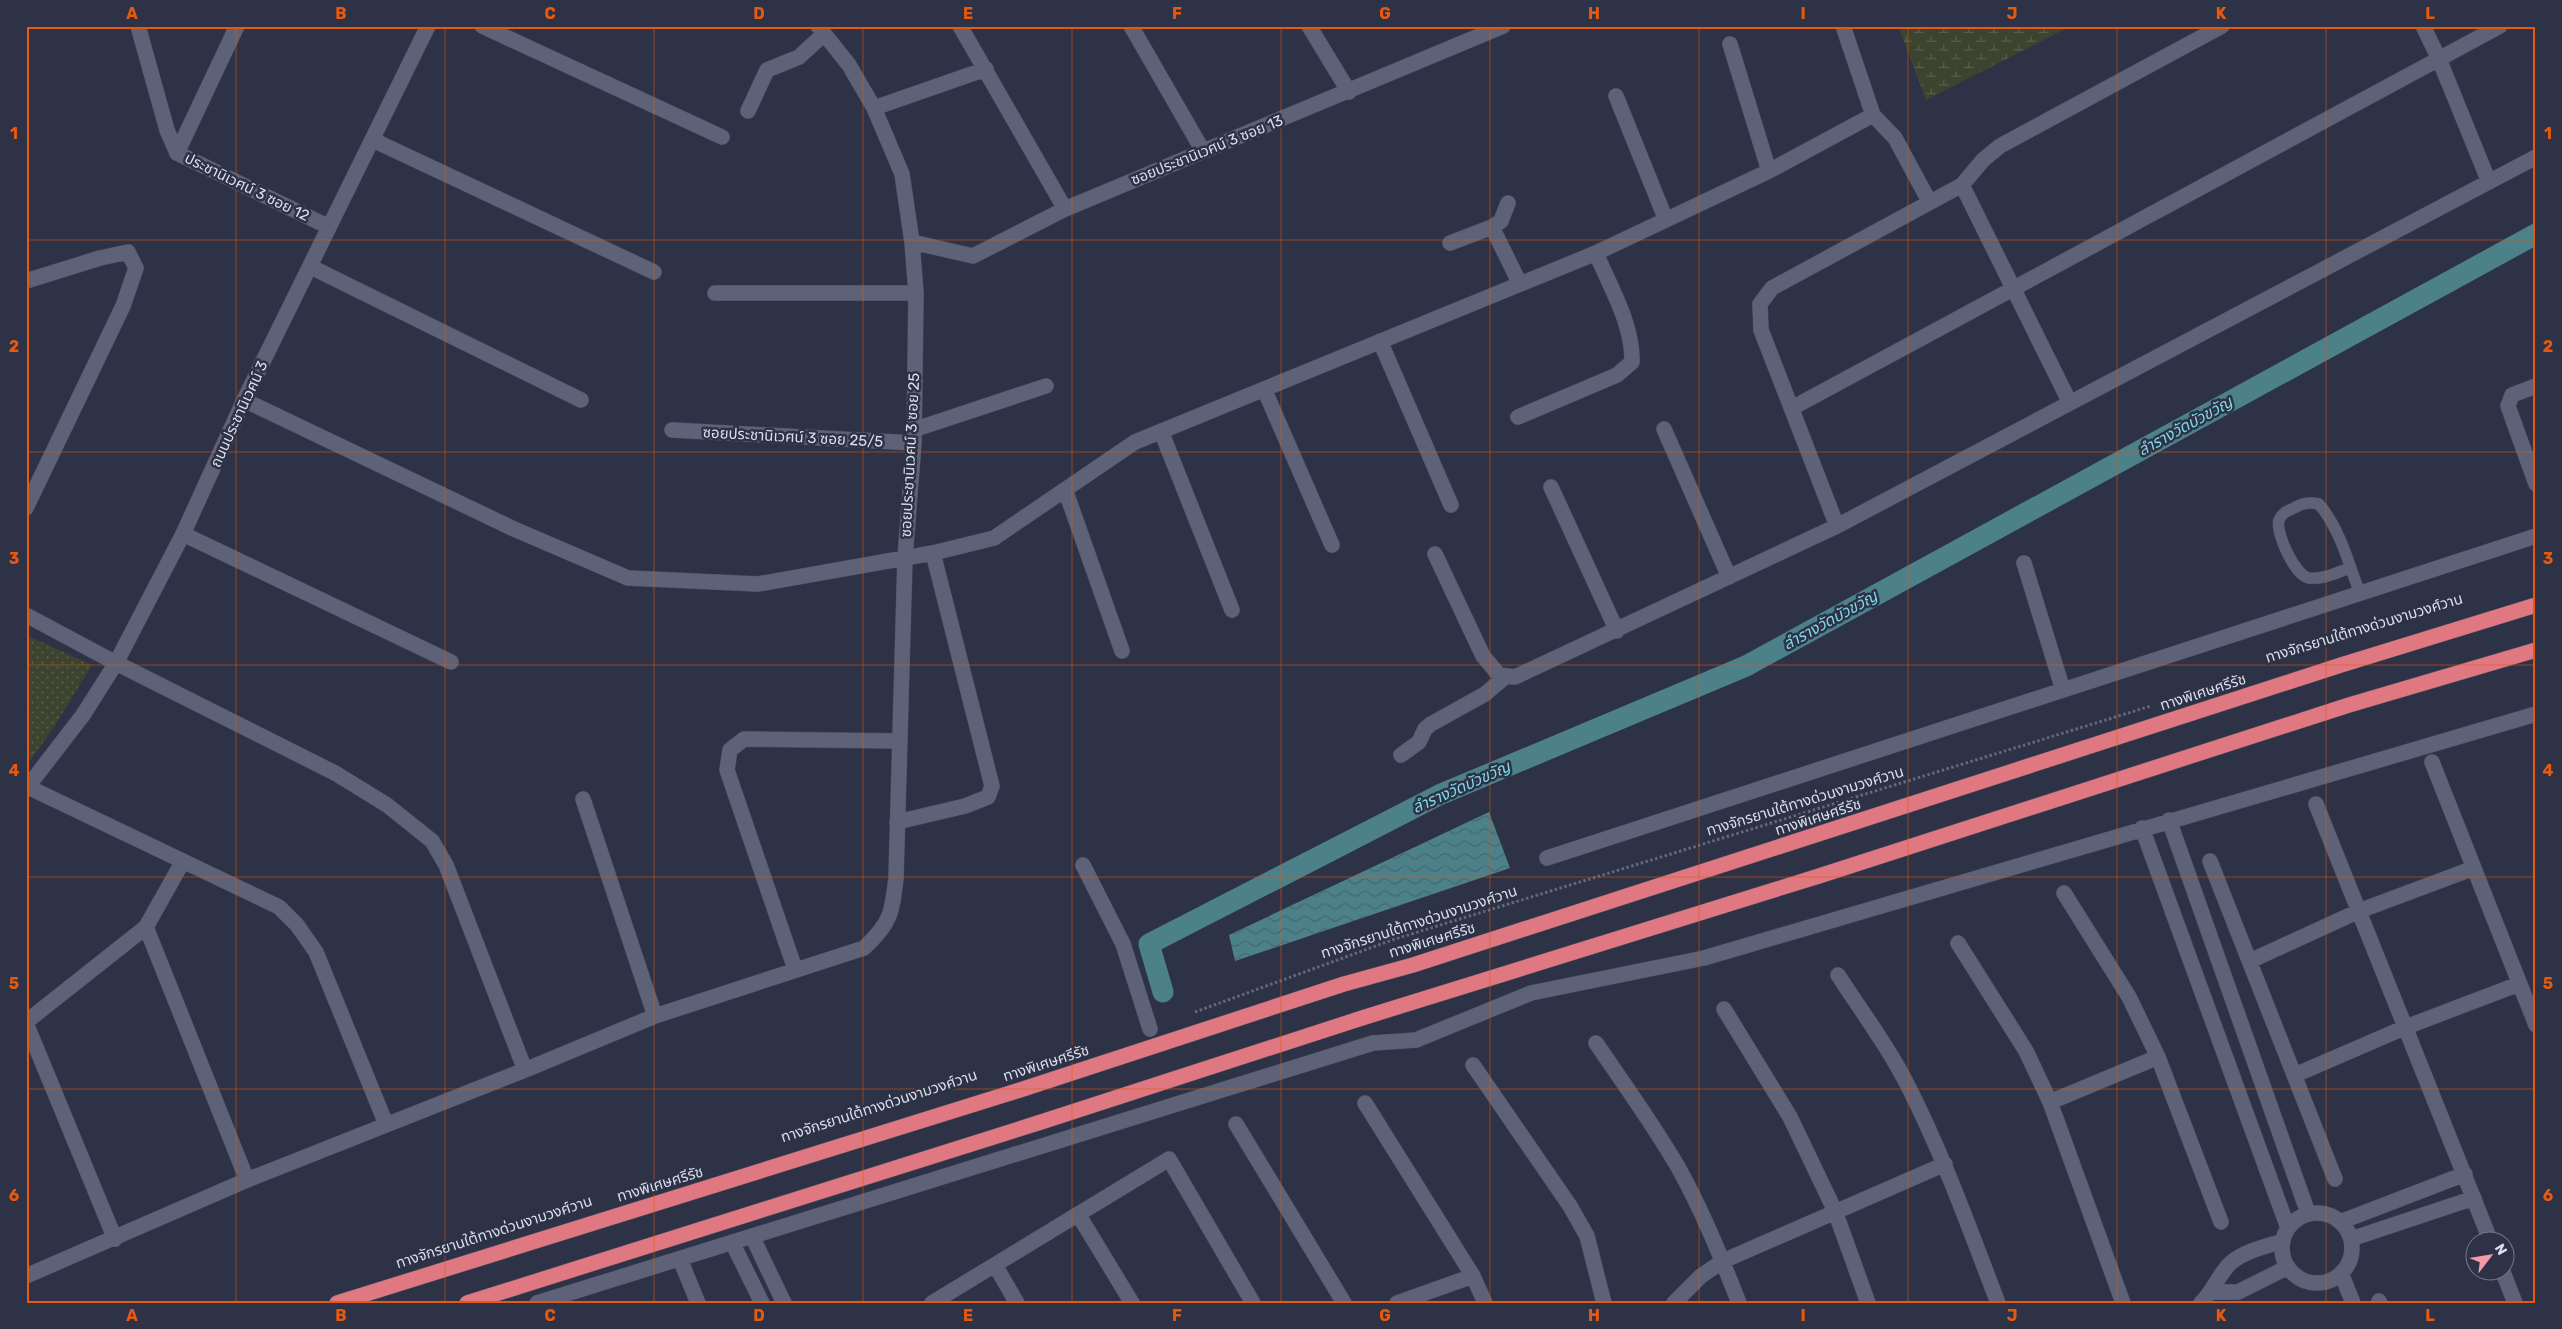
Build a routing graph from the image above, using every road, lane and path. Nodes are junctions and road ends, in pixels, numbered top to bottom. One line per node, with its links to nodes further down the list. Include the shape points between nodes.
1 (138, 26): 26 (street, ประชานิเวศน์ 3 ซอย 12, via 167,130)
2 (237, 26): 26 (street)
3 (428, 26): 24 (street, ถนนประชานิเวศน์ 3)
4 (482, 26): 23 (street)
5 (960, 26): 17 (street)
6 (1132, 26): 25 (street)
7 (1309, 26): 18 (street)
8 (1503, 26): 14 (street, ซอยประชานิเวศน์ 3 ซอย 13)
9 (1844, 26): 22 (street)
10 (2222, 26): 30 (street, via 2000,146)
11 (2423, 26): 16 (street)
12 (2500, 26): 16 (street)
13 (821, 30): 20 (street, ซอยประชานิเวศน์ 3 ซอย 25, via 849,65); 21 (street, via 799,57 767,70)
14 (1485, 30): 18 (street, ซอยประชานิเวศน์ 3 ซอย 13)
15 (1730, 44): 28 (street)
16 (2439, 59): 29 (street); 44 (street)
17 (986, 69): 20 (street); 33 (street)
18 (1349, 92): 25 (street, ซอยประชานิเวศน์ 3 ซอย 13)
19 (1616, 96): 34 (street)
20 (874, 108): 37 (street, ซอยประชานิเวศน์ 3 ซอย 25, via 902,174)
21 (748, 111)
22 (1874, 115): 28 (street); 31 (street, via 1895,138)
23 (722, 137)
24 (372, 140): 35 (street, ถนนประชานิเวศน์ 3); 41 (street)
25 (1203, 151): 33 (street, ซอยประชานิเวศน์ 3 ซอย 13)
26 (177, 152): 35 (street, ประชานิเวศน์ 3 ซอย 12)
27 (2536, 157): 29 (street)
28 (1769, 171): 34 (street)
29 (2488, 182): 53 (street)
30 (1962, 184): 31 (street); 44 (street)
31 (1929, 201): 54 (street, via 1796,273 1772,288 1760,304 1761,330)
32 (1508, 203): 36 (street, via 1501,221)
33 (1065, 209): 37 (street, ซอยประชานิเวศน์ 3 ซอย 13, via 973,256)
34 (1666, 220): 39 (street)
35 (329, 227): 40 (street, ถนนประชานิเวศน์ 3)
36 (1492, 228): 38 (street); 43 (street)
37 (912, 242): 46 (street, ซอยประชานิเวศน์ 3 ซอย 25)
38 (1450, 243)
39 (1596, 253): 43 (street); 55 (street, via 1628,329 1633,348 1632,362 1617,375)
40 (311, 267): 51 (street, ถนนประชานิเวศน์ 3); 52 (street)
41 (654, 272)
42 (27, 279): 64 (street, via 128,252 136,268 123,306)
43 (1520, 284): 47 (street)
44 (2014, 289): 53 (street); 54 (street)
45 (715, 293): 46 (street)
46 (916, 294): 59 (street, ซอยประชานิเวศน์ 3 ซอย 25)
47 (1380, 341): 50 (street); 63 (street)
48 (1046, 386): 59 (street)
49 (2536, 386): 60 (street, via 2512,395 2508,406)
50 (1264, 389): 58 (street); 68 (street)
51 (244, 400): 66 (street, ถนนประชานิเวศน์ 3); 71 (street, via 514,529 628,578 758,584)
52 (581, 400)
53 (2070, 403): 65 (street)
54 (1792, 408): 65 (street)
55 (1518, 418)
56 (1664, 429): 74 (street)
57 (672, 430): 59 (street, ซอยประชานิเวศน์ 3 ซอย 25/5)
58 (1161, 431): 62 (street, via 1119,452); 77 (street)
59 (914, 437): 71 (street, ซอยประชานิเวศน์ 3 ซอย 25)
60 (2536, 484)
61 (1551, 487): 79 (street)
62 (1066, 492): 69 (street, via 994,538); 81 (street)
63 (1451, 505)
64 (26, 508)
65 (1837, 526): 74 (street)
66 (183, 534): 82 (street); 83 (street, ถนนประชานิเวศน์ 3)
67 (2536, 536): 75 (street)
68 (1332, 545)
69 (933, 552): 71 (street); 95 (street, via 992,786 988,797 975,803)
70 (1435, 554): 84 (street, via 1483,656)
71 (905, 557): 88 (street, ซอยประชานิเวศน์ 3 ซอย 25)
72 (2024, 564): 85 (street)
73 (2350, 568): 73 (lane, via 2322,578 2300,574 2293,566 2280,530 2279,521 2284,512 2309,502 2320,504 2335,528); 75 (lane)
74 (1729, 577): 79 (street)
75 (2360, 594): 85 (street)
76 (2536, 605): 152 (highway, ทางพิเศษศรีรัช, via 1020,1090)
77 (1232, 610)
78 (26, 616): 83 (street)
79 (1617, 631): 84 (street, via 1515,677)
80 (2536, 650): 153 (highway, via 2349,705 1829,873)
81 (1122, 651)
82 (451, 662)
83 (116, 663): 91 (street, ถนนประชานิเวศน์ 3, via 83,715); 120 (street, via 335,773 387,804 432,841 449,872)
84 (1505, 677): 89 (street, via 1485,694 1431,724 1419,742)
85 (2063, 690): 97 (street)
86 (2155, 704): 111 (path, ทางจักรยานใต้ทางด่วนงามวงศ์วาน, via 1395,939)
87 (2536, 714): 94 (street)
88 (900, 742): 95 (street, ซอยประชานิเวศน์ 3 ซอย 25); 107 (street, via 744,739 730,750 727,770)
89 (1401, 755)
90 (2432, 762): 101 (street)
91 (27, 788): 98 (street)
92 (583, 799): 112 (street)
93 (2316, 804): 103 (street)
94 (2169, 820): 96 (street); 132 (street)
95 (897, 822): 107 (street, ซอยประชานิเวศน์ 3 ซอย 25, via 896,878 892,908 883,930 864,948)
96 (2142, 828): 137 (street); 138 (street, via 1704,958 1531,993 1416,1040 1373,1043)
97 (1548, 858)
98 (183, 861): 104 (street); 124 (street, via 279,907 298,925 316,952)
99 (2210, 861): 106 (street)
100 (1083, 865): 116 (street, via 1123,944)
101 (2474, 868): 103 (street); 109 (street)
102 (2064, 893): 118 (street, via 2129,997)
103 (2359, 911): 106 (street); 115 (street)
104 (146, 927): 113 (street); 129 (street)
105 (1958, 943): 122 (street, via 2026,1051)
106 (2250, 961): 121 (street)
107 (794, 969): 112 (street, ซอยประชานิเวศน์ 3 ซอย 25)
108 (1838, 975): 126 (street, via 1908,1087)
109 (2520, 984): 114 (street); 115 (street)
110 (1724, 1009): 131 (street, via 1790,1117)
111 (1186, 1015)
112 (655, 1016): 120 (street, ซอยประชานิเวศน์ 3 ซอย 25)
113 (26, 1022): 139 (street)
114 (2536, 1025)
115 (2406, 1028): 121 (street); 127 (street)
116 (1150, 1029)
117 (1596, 1043): 143 (street, via 1666,1146)
118 (2158, 1058): 122 (street); 134 (street)
119 (1473, 1066): 165 (street, via 1570,1206 1587,1236)
120 (525, 1070): 124 (street, ซอยประชานิเวศน์ 3 ซอย 25)
121 (2295, 1075): 128 (street)
122 (2050, 1102): 170 (street)
123 (1366, 1103): 148 (street)
124 (386, 1124): 129 (street, ซอยประชานิเวศน์ 3 ซอย 25)
125 (1236, 1124): 162 (street)
126 (1945, 1164): 131 (street); 169 (street)
127 (2465, 1174): 130 (street); 135 (street)
128 (2335, 1179)
129 (247, 1180): 139 (street, ซอยประชานิเวศน์ 3 ซอย 25)
130 (2474, 1198): 136 (street); 140 (street)
131 (1835, 1211): 143 (street); 168 (street)
132 (2308, 1213): 135 (street, via 2331,1215); 137 (street, via 2297,1219)
133 (1078, 1214): 144 (street); 160 (street); 161 (street, via 1169,1159)
134 (2221, 1222)
135 (2340, 1222): 140 (street)
136 (2487, 1232)
137 (2285, 1234): 145 (street, via 2283,1254); 150 (street, via 2227,1267)
138 (752, 1236): 141 (street); 157 (street)
139 (115, 1239): 147 (street, ซอยประชานิเวศน์ 3 ซอย 25)
140 (2351, 1239): 146 (street, via 2352,1251)
141 (732, 1242): 142 (street); 156 (street)
142 (680, 1259): 151 (street); 155 (street)
143 (1723, 1260): 166 (street); 167 (street)
144 (994, 1265): 158 (street); 159 (street)
145 (2288, 1267): 146 (street, via 2308,1282 2320,1283); 150 (street, via 2238,1292)
146 (2342, 1273): 171 (street)
147 (26, 1276)
148 (1473, 1276): 163 (street); 164 (street)
149 (2507, 1282): 172 (street)
150 (2207, 1298)
151 (556, 1300): 154 (street)
152 (337, 1303)
153 (467, 1303)
154 (537, 1303)
155 (698, 1303)
156 (762, 1303)
157 (784, 1303)
158 (932, 1303)
159 (1017, 1303)
160 (1132, 1303)
161 (1253, 1303)
162 (1344, 1303)
163 (1398, 1303)
164 (1485, 1303)
165 (1604, 1303)
166 (1674, 1303)
167 (1739, 1303)
168 (1868, 1303)
169 (1998, 1303)
170 (2122, 1303)
171 (2353, 1303)
172 (2515, 1303)

